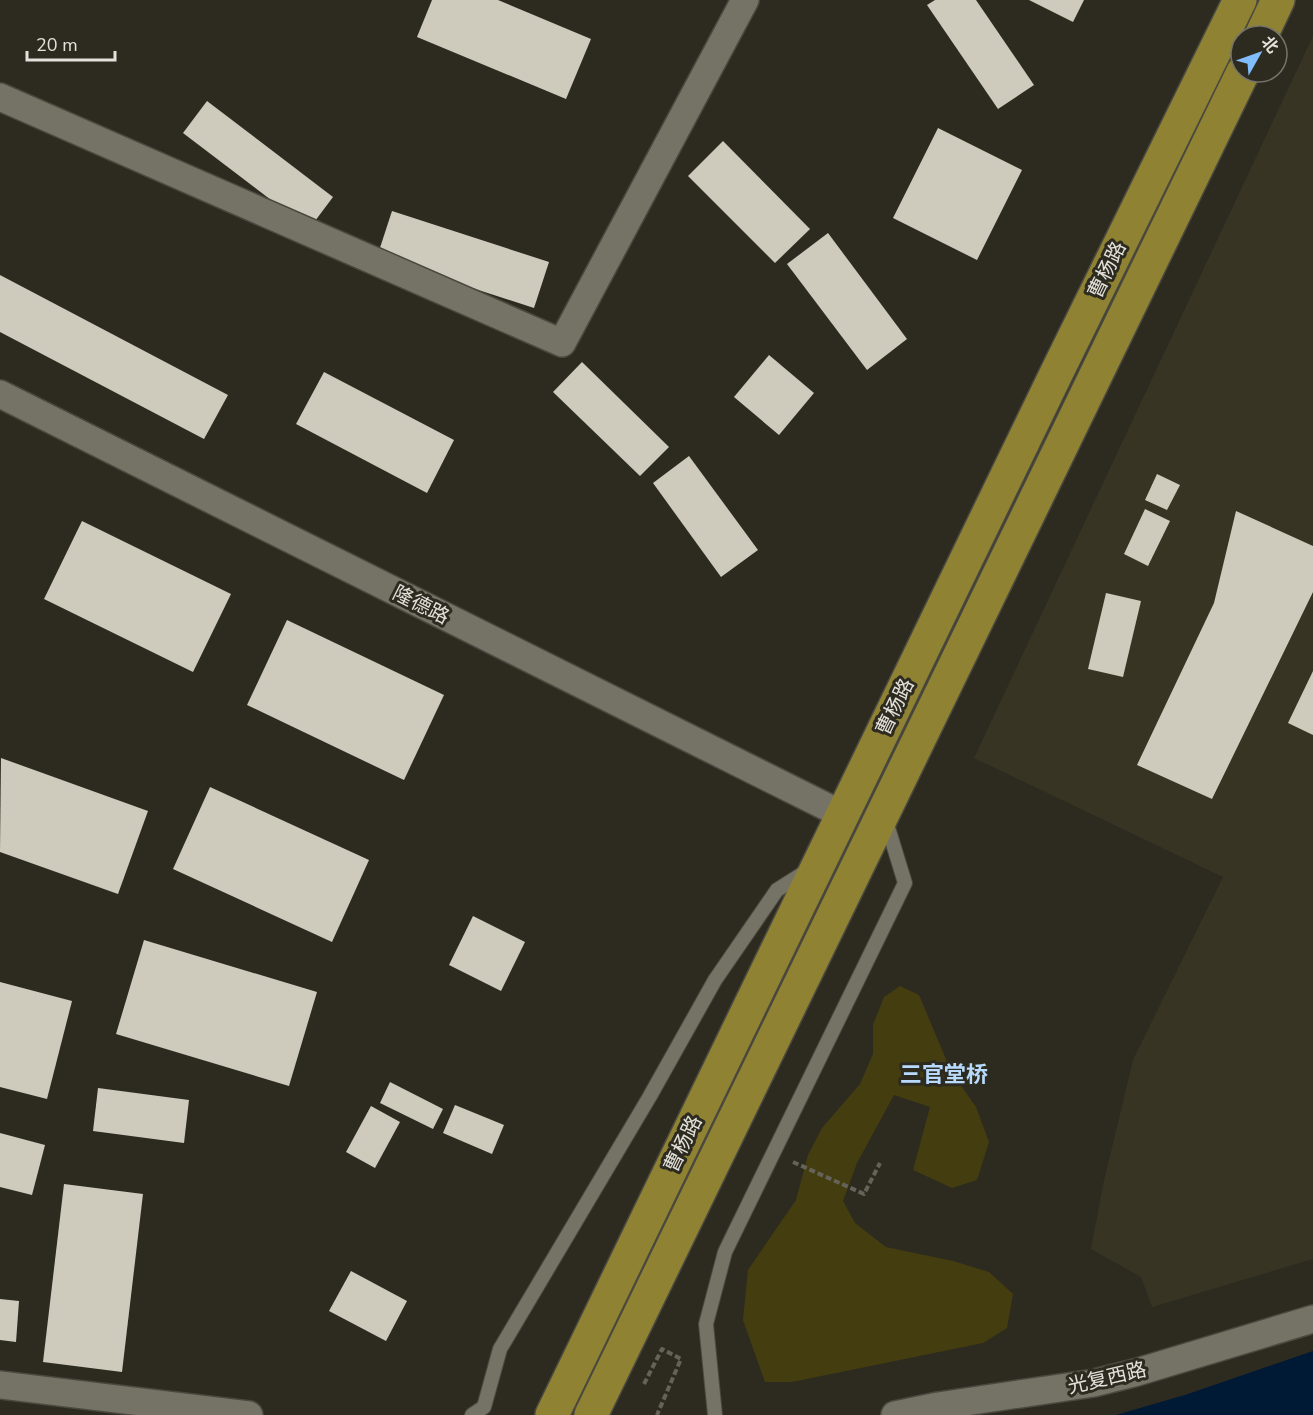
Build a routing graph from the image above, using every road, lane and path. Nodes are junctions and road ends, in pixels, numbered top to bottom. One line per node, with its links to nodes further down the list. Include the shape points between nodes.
1 (745, 0): 6 (street, via 562,343)
2 (1240, 0): 8 (main road, 曹杨路)
3 (1278, 0): 4 (main road)
4 (1267, 24)
5 (1237, 84): 19 (main road, 曹杨路)
6 (1, 101)
7 (0, 394): 8 (street, 隆德路)
8 (843, 815): 10 (main road, 曹杨路)
9 (886, 822): 11 (lane, via 906,883)
10 (819, 864): 17 (lane, via 777,890 715,980 500,1350 484,1407); 18 (main road, 曹杨路)
11 (773, 1153): 12 (path, via 864,1194); 21 (lane, via 725,1252 706,1324)
12 (880, 1163)
13 (1313, 1319): 22 (street, 光复西路, via 1094,1383)
14 (0, 1385): 16 (street)
15 (640, 1391): 20 (path, via 662,1348 681,1359)
16 (249, 1415)
17 (472, 1415)
18 (552, 1415)
19 (591, 1415)
20 (657, 1415)
21 (714, 1415)
22 (895, 1415)

